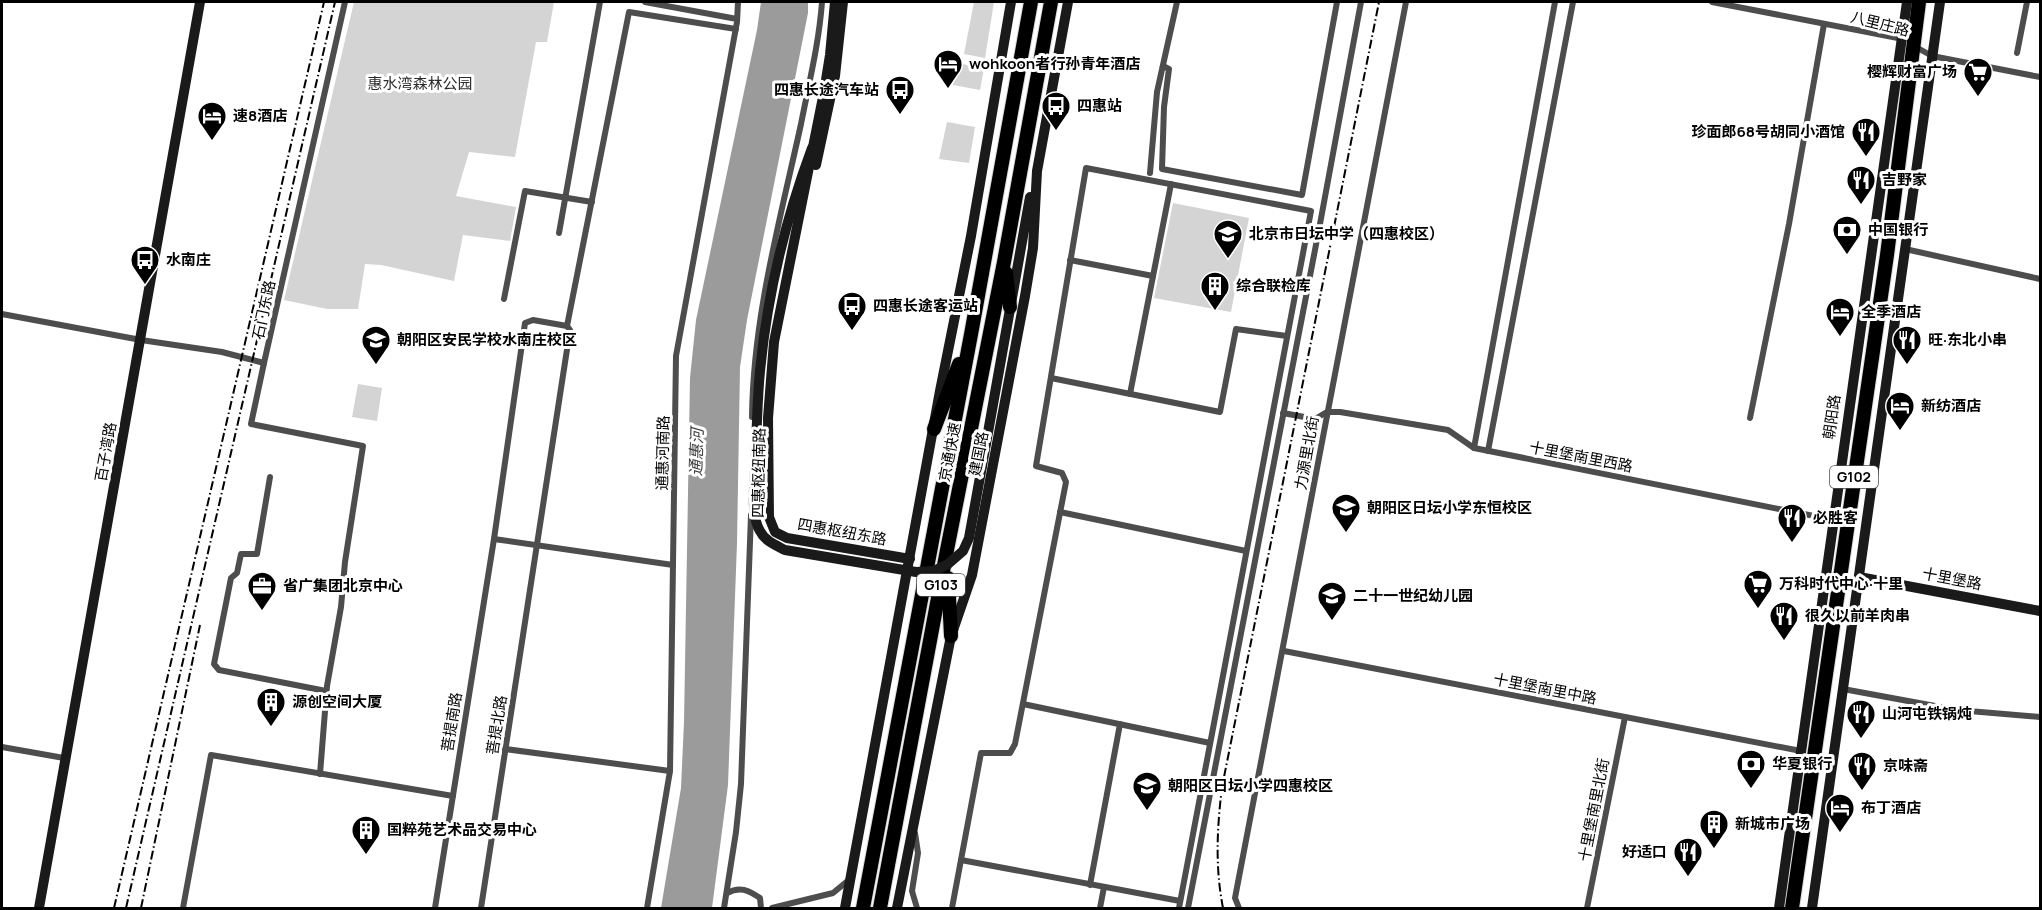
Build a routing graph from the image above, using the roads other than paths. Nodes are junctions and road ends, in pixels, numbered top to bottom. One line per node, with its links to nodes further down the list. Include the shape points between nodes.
1 (200, 2): 50 (street, 百子湾路)
2 (345, 2): 51 (street, 石门东路)
3 (600, 2): 36 (street)
4 (645, 2): 25 (street)
5 (738, 2): 25 (street, 通惠河南路)
6 (822, 2): 93 (street, via 757,342 752,394 750,574 741,784)
7 (835, 2): 32 (street, 四惠枢纽南路, via 830,55)
8 (843, 2): 63 (street, 四惠枢纽南路, via 835,76 778,362)
9 (1011, 2): 57 (street)
10 (1068, 2): 33 (street, 建国路)
11 (1177, 2): 30 (street)
12 (1337, 2): 30 (street, via 1302,195 1162,169 1169,69)
13 (1361, 2): 55 (street)
14 (1406, 2): 54 (street, 力源里北街)
15 (1555, 2): 58 (street)
16 (1573, 2): 59 (street)
17 (1712, 2): 26 (street, 八里庄路)
18 (1907, 2): 28 (street, 朝阳路)
19 (1919, 2): 28 (highway, 朝阳路 / G102)
20 (1927, 2): 28 (highway, 朝阳路 / G102)
21 (1940, 2): 28 (street, 朝阳路)
22 (2027, 2): 29 (street)
23 (1030, 3): 48 (highway, 京通快速 / G103)
24 (1050, 6): 41 (highway, 京通快速 / G103)
25 (737, 19): 27 (street, 通惠河南路)
26 (1824, 24): 28 (street, 八里庄路); 56 (street)
27 (736, 29): 37 (street, 菩提北路, via 629,12); 69 (street, 通惠河南路, via 676,356)
28 (1917, 47): 31 (street, 八里庄路); 39 (street, 朝阳路); 62 (street, 朝阳路); 114 (highway, 朝阳路 / G102); 115 (highway, 朝阳路 / G102)
29 (2017, 53)
30 (1163, 66): 34 (street)
31 (2040, 76)
32 (812, 148): 45 (street, bridge, via 796,190 764,335 754,494 755,519 760,532 771,543 785,549 916,572 934,571 963,551 969,538); 63 (street, 四惠枢纽南路, via 771,366 768,418)
33 (1037, 171): 45 (street); 72 (street, 建国路, via 1033,248 1023,308 972,575)
34 (1150, 173)
35 (1171, 184): 40 (street, bridge, via 1086,168); 42 (street); 49 (street, bridge, via 1311,211)
36 (566, 198): 37 (street); 38 (street); 44 (street, via 525,191)
37 (592, 202): 47 (street, 菩提北路)
38 (559, 233)
39 (1905, 249): 43 (street); 70 (street, 朝阳路)
40 (1070, 260): 42 (street, bridge); 52 (street, bridge)
41 (1004, 262): 45 (highway); 67 (highway, 京通快速 / G103)
42 (1153, 276): 53 (street)
43 (2040, 279)
44 (504, 299)
45 (1010, 307)
46 (2, 314): 50 (street, 石门东路)
47 (567, 326): 64 (street, 菩提南路, via 533,320 525,323); 65 (street, 菩提北路, via 570,330)
48 (972, 329): 57 (highway); 104 (highway, 京通快速 / G103)
49 (1287, 336): 53 (street, bridge, via 1236,329 1220,412); 66 (street, bridge)
50 (141, 340): 51 (street, 石门东路, via 222,352); 84 (street, 百子湾路)
51 (264, 363): 75 (street, via 251,424 363,446)
52 (1051, 378): 53 (street, bridge); 61 (street, bridge, via 1036,466 1062,473 1066,482)
53 (1130, 394)
54 (1327, 412): 55 (street, 十里堡南里西路, via 1316,419); 58 (street, 十里堡南里西路, via 1448,430); 73 (street, 力源里北街)
55 (1283, 413): 110 (street)
56 (1750, 418)
57 (934, 429): 68 (street)
58 (1474, 448): 59 (street, 十里堡南里西路)
59 (1488, 451): 62 (street, 十里堡南里西路)
60 (270, 477): 75 (street, via 257,554 241,554 237,573 231,578 214,664 219,670)
61 (1060, 512): 66 (street); 76 (street, bridge)
62 (1834, 520): 83 (street, 朝阳路)
63 (772, 527): 68 (street, 四惠枢纽东路, via 787,538)
64 (494, 539): 65 (street); 87 (street, 菩提南路)
65 (536, 545): 69 (street); 82 (street, 菩提北路)
66 (1246, 551): 80 (street, bridge)
67 (946, 555): 72 (highway); 105 (highway, 京通快速 / G103)
68 (910, 559): 90 (street)
69 (673, 565): 85 (street, 通惠河南路)
70 (1859, 578): 71 (street, 十里堡路); 74 (street, 朝阳路)
71 (2040, 611)
72 (951, 636): 88 (street, 建国路)
73 (1284, 651): 77 (street, 十里堡南里中路); 111 (street, 力源里北街, via 1235,898)
74 (1843, 689): 78 (street, via 1957,710); 116 (street, 朝阳路)
75 (326, 691): 86 (street)
76 (1023, 704): 79 (street); 89 (street, bridge, via 1010,753 981,753)
77 (1625, 717): 83 (street, 十里堡南里中路); 112 (street, 十里堡南里北街)
78 (2040, 717)
79 (1120, 724): 80 (street); 91 (street)
80 (1210, 742): 94 (street, bridge)
81 (2, 747): 84 (street)
82 (506, 749): 85 (street); 98 (street, 菩提北路)
83 (1801, 752): 113 (street, 朝阳路)
84 (64, 758): 95 (street, 百子湾路)
85 (670, 771): 99 (street, 通惠河南路)
86 (320, 774): 87 (street); 96 (street, via 211,755)
87 (453, 796): 97 (street, 菩提南路)
88 (913, 824): 106 (street, 建国路); 107 (street, via 918,853 912,891)
89 (961, 860): 91 (street, bridge); 108 (street, bridge)
90 (851, 879): 102 (street, via 833,893); 103 (street)
91 (1090, 885): 92 (street, bridge)
92 (1104, 887): 94 (street, bridge); 109 (street)
93 (727, 893): 100 (street); 101 (street, via 735,888 748,890 760,898)
94 (1180, 905)
95 (39, 909)
96 (183, 909)
97 (435, 909)
98 (482, 909)
99 (647, 909)
100 (724, 909)
101 (761, 909)
102 (772, 909)
103 (845, 909)
104 (863, 909)
105 (880, 909)
106 (897, 909)
107 (917, 909)
108 (952, 909)
109 (1100, 909)
110 (1188, 909)
111 (1239, 909)
112 (1587, 909)
113 (1779, 909)
114 (1792, 909)
115 (1800, 909)
116 (1812, 909)

